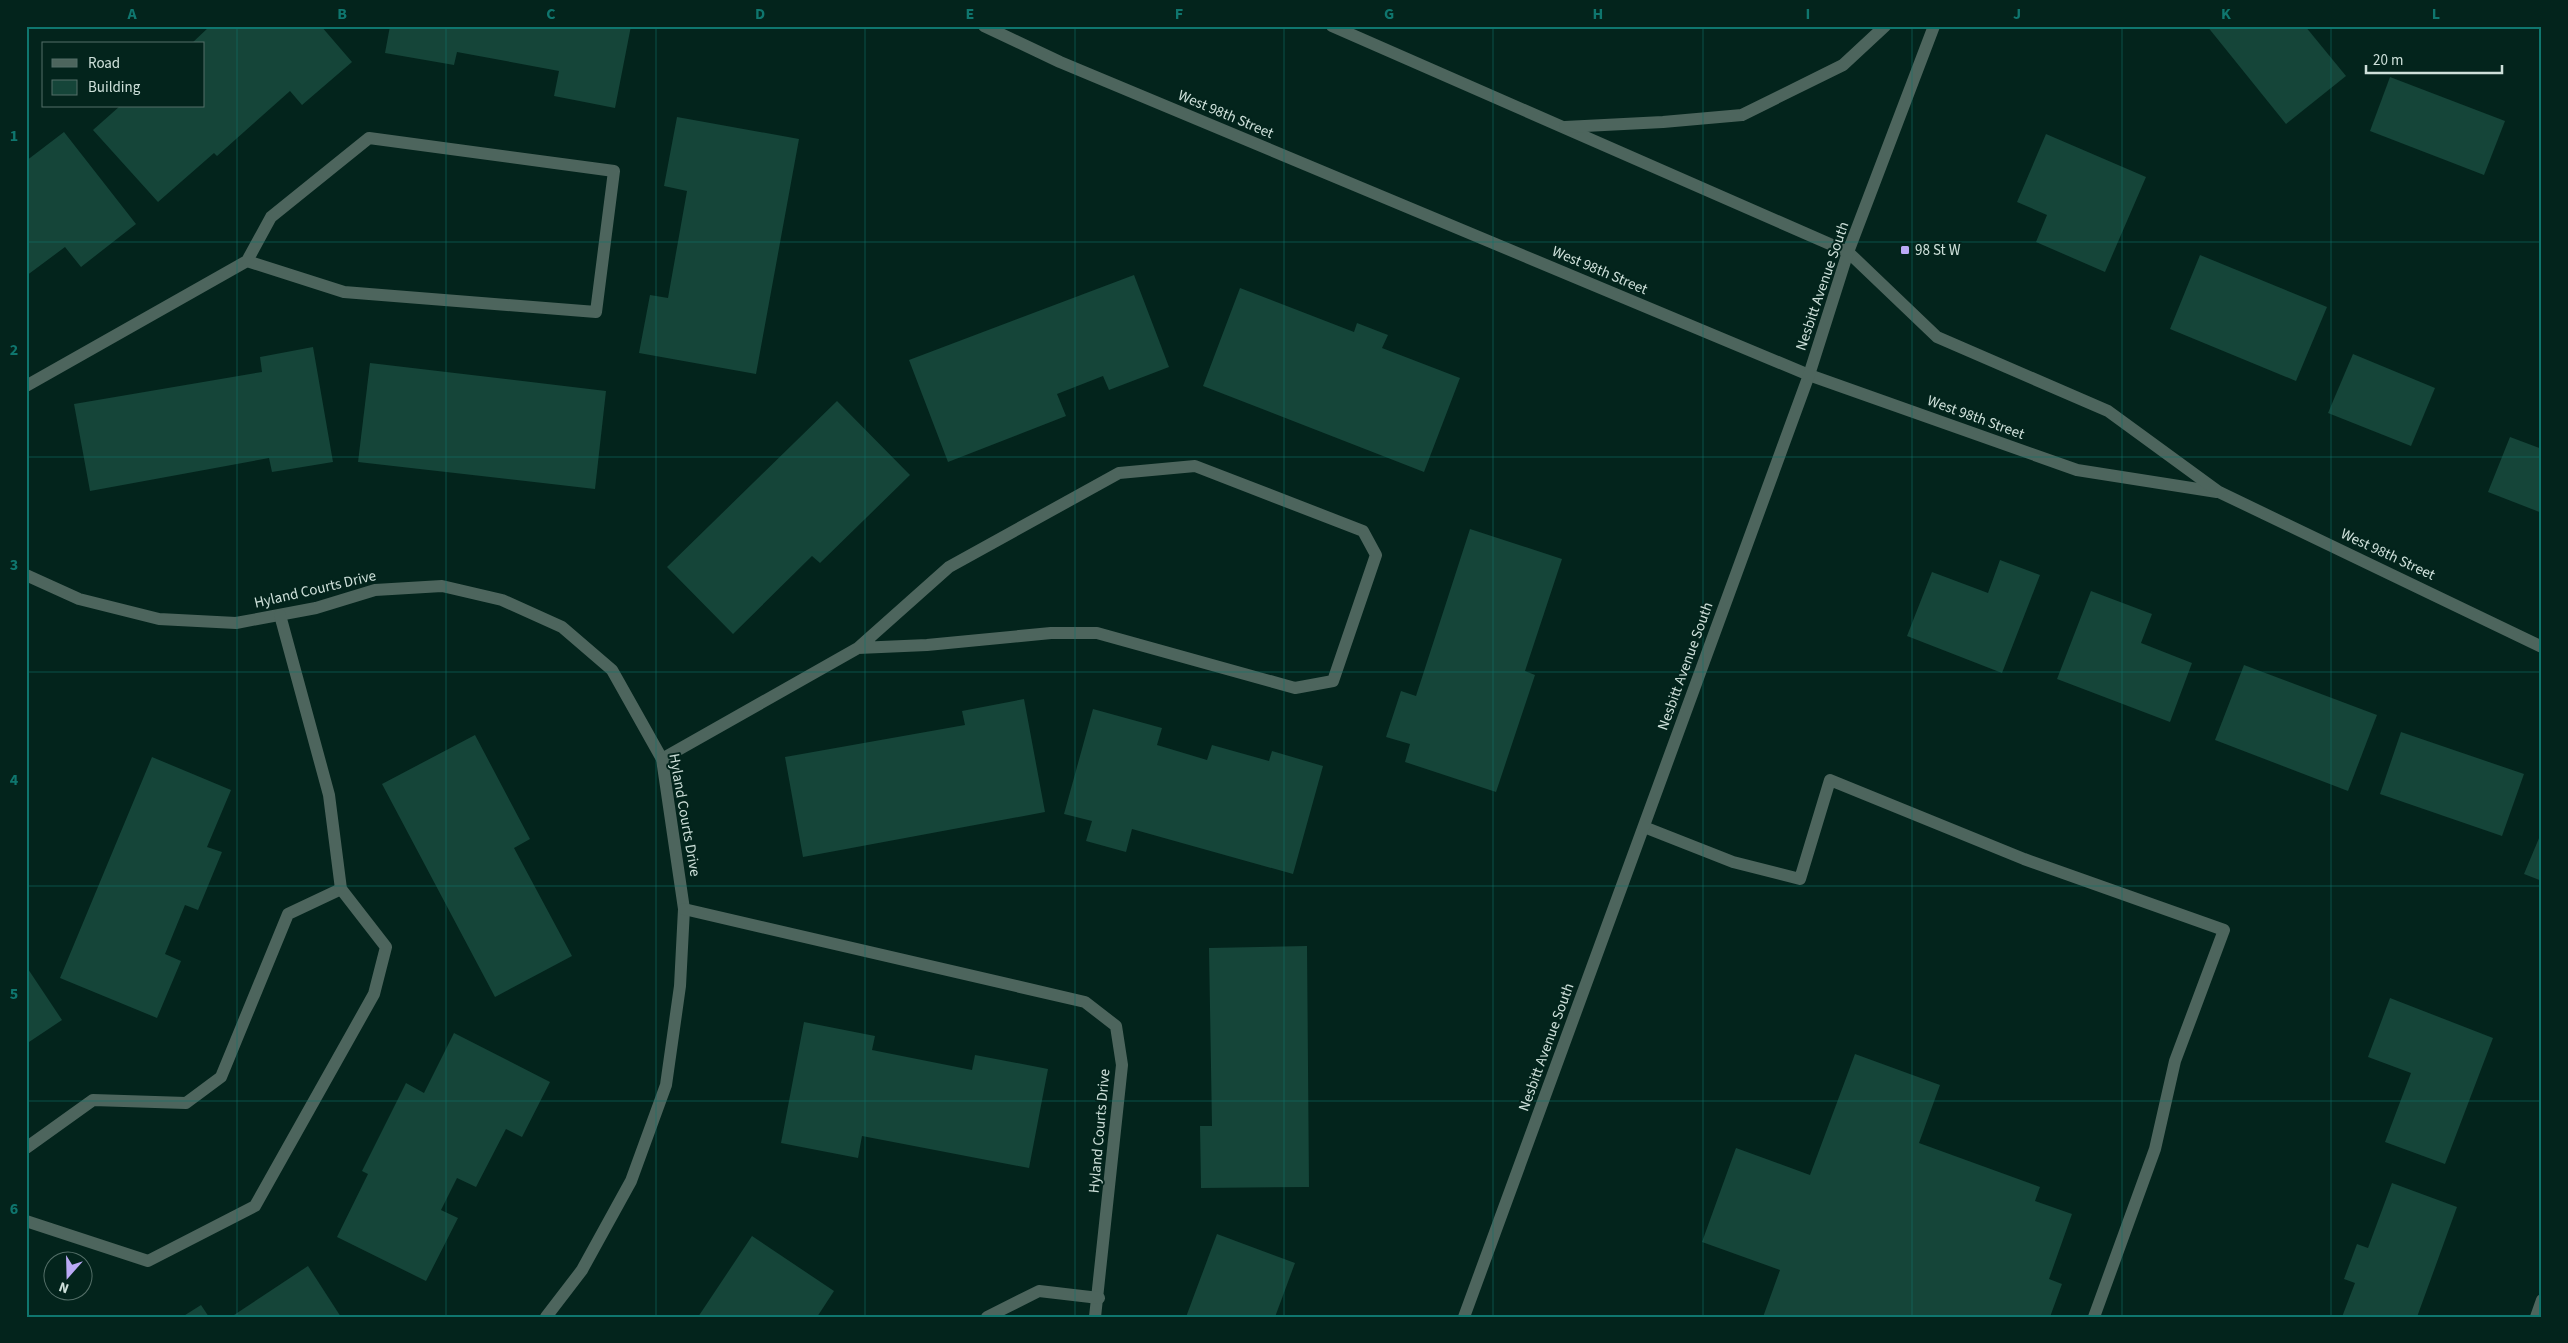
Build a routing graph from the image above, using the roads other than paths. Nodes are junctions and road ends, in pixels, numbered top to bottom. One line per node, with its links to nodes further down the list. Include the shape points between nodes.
1 (984, 26): 8 (street, West 98th Street, via 1060,62)
2 (1332, 26): 5 (street, West 98th Street)
3 (1885, 26): 5 (street, via 1843,65 1742,115)
4 (1934, 26): 6 (street, Nesbitt Avenue South)
5 (1563, 127): 6 (street, West 98th Street)
6 (1848, 252): 8 (street, Nesbitt Avenue South); 10 (street, West 98th Street, via 1937,337 2108,411)
7 (247, 261): 7 (street, via 271,217 368,138 614,171 596,312 344,292); 9 (street)
8 (1809, 375): 10 (street, West 98th Street, via 2078,470); 16 (street, Nesbitt Avenue South)
9 (26, 386)
10 (2219, 492): 13 (street, West 98th Street)
11 (26, 575): 12 (street, Hyland Courts Drive, via 79,599 159,619 236,623)
12 (280, 615): 15 (street, Hyland Courts Drive, via 375,590 442,586 502,600 562,627 612,670); 17 (street, via 329,795)
13 (2542, 647)
14 (858, 648): 14 (street, via 1050,633 1097,633 1295,688 1333,681 1376,555 1363,531 1195,466 1119,473 949,567); 15 (street)
15 (662, 759): 18 (street, Hyland Courts Drive)
16 (1644, 827): 26 (street, Nesbitt Avenue South); 27 (street, via 1733,862 1800,879 1830,780 2024,859 2224,930 2175,1061 2155,1149)
17 (341, 889): 19 (street, via 288,914 221,1077 186,1103 93,1100); 20 (street, via 386,947 374,994 255,1206 148,1260)
18 (684, 909): 21 (street, Hyland Courts Drive, via 1085,1002 1116,1026 1122,1065); 23 (street, Hyland Courts Drive, via 680,986 666,1085 631,1181 582,1270)
19 (26, 1148)
20 (26, 1221)
21 (1099, 1298): 24 (street, via 1039,1291); 25 (street, Hyland Courts Drive)
22 (2542, 1300): 28 (street)
23 (546, 1317)
24 (986, 1317)
25 (1095, 1317)
26 (1464, 1317)
27 (2094, 1317)
28 (2536, 1317)

